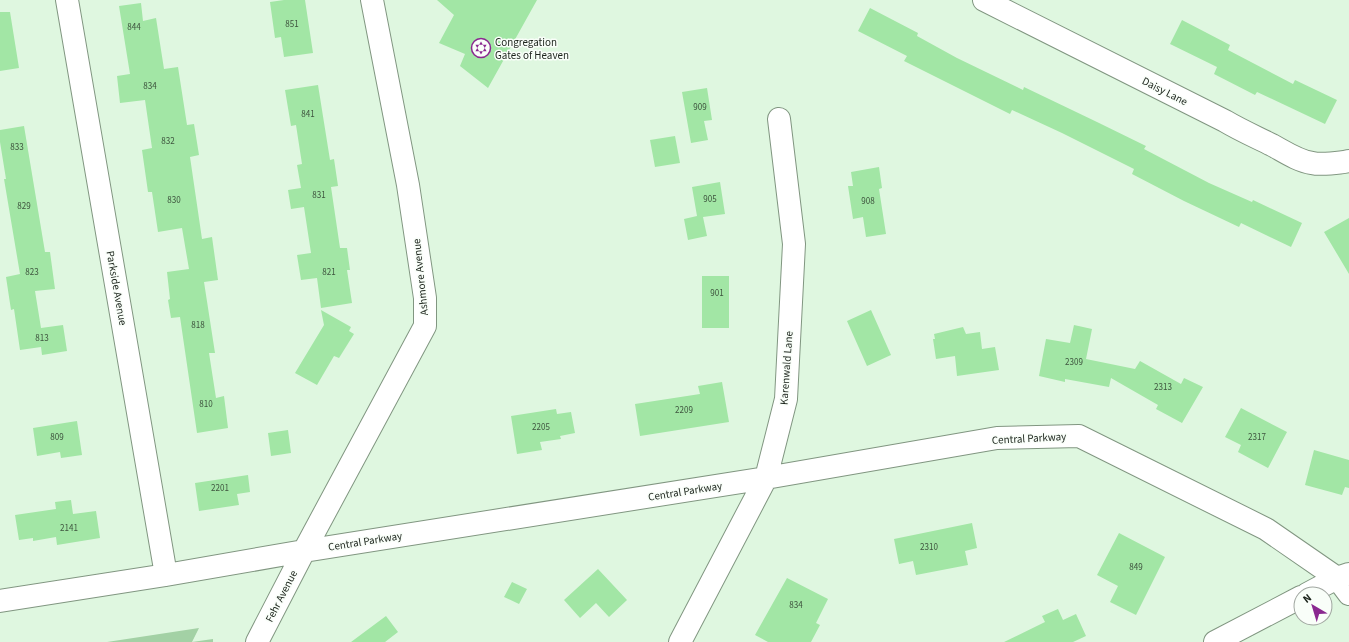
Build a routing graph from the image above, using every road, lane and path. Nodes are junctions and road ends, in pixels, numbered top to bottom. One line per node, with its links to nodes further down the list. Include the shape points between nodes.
1 (67, 0): 8 (street, Parkside Avenue)
2 (372, 0): 7 (street, Ashmore Avenue, via 408,185 425,298 425,326)
3 (984, 0): 5 (street, Daisy Lane, via 1301,160 1313,164)
4 (779, 119): 6 (street, Karenwald Lane, via 794,244 786,399)
5 (1349, 161)
6 (766, 478): 7 (street, Central Parkway); 9 (street, Central Parkway, via 997,438 1079,436 1266,530); 14 (street, Karenwald Lane)
7 (304, 551): 8 (street, Central Parkway); 13 (street, Fehr Avenue)
8 (166, 575): 11 (street, Central Parkway)
9 (1345, 582): 10 (street)
10 (1332, 586)
11 (0, 601)
12 (1293, 601): 15 (street)
13 (257, 642)
14 (680, 642)
15 (1215, 642)

